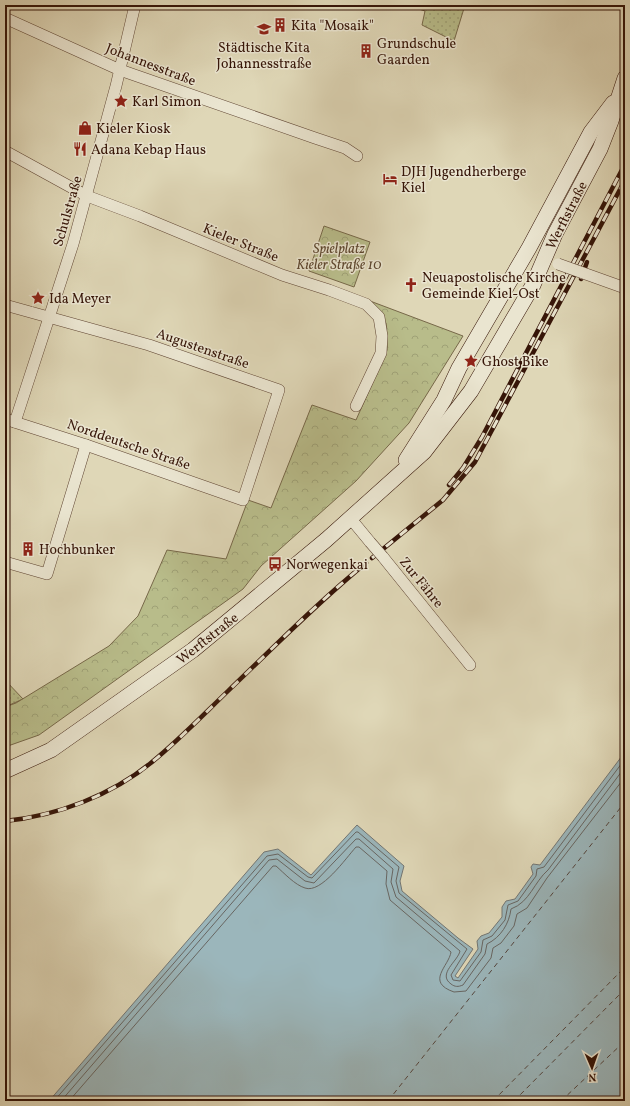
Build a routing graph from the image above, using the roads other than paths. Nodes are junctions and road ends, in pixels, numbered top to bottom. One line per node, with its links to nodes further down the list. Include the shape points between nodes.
1 (135, 5): 3 (street, Schulstraße)
2 (5, 18): 3 (street, Johannesstraße)
3 (120, 70): 7 (street, Johannesstraße, via 337,146); 8 (street, Schulstraße)
4 (625, 78): 5 (main road, Werftstraße)
5 (618, 97): 9 (main road, Werftstraße, via 600,149); 16 (main road, Werftstraße, via 591,132 529,248 452,381 444,400)
6 (5, 151): 8 (street, Kieler Straße)
7 (357, 156)
8 (87, 196): 12 (street, Schulstraße); 13 (street, Kieler Straße, via 282,275 366,304 379,317 381,353)
9 (551, 261): 10 (street, bridge); 16 (main road, Werftstraße, via 533,285 470,391 424,452)
10 (625, 288)
11 (5, 305): 12 (street, Augustenstraße)
12 (49, 317): 14 (street, Schulstraße); 17 (street, Augustenstraße, via 149,345 279,390)
13 (356, 406)
14 (10, 420): 15 (street, Norddeutsche Straße)
15 (86, 445): 17 (street, Norddeutsche Straße); 19 (street, via 47,574)
16 (392, 481): 18 (main road, Werftstraße)
17 (243, 500)
18 (351, 519): 20 (street, Zur Fähre, bridge); 21 (main road, Werftstraße, via 193,650 51,750)
19 (5, 562)
20 (470, 665)
21 (5, 771)

